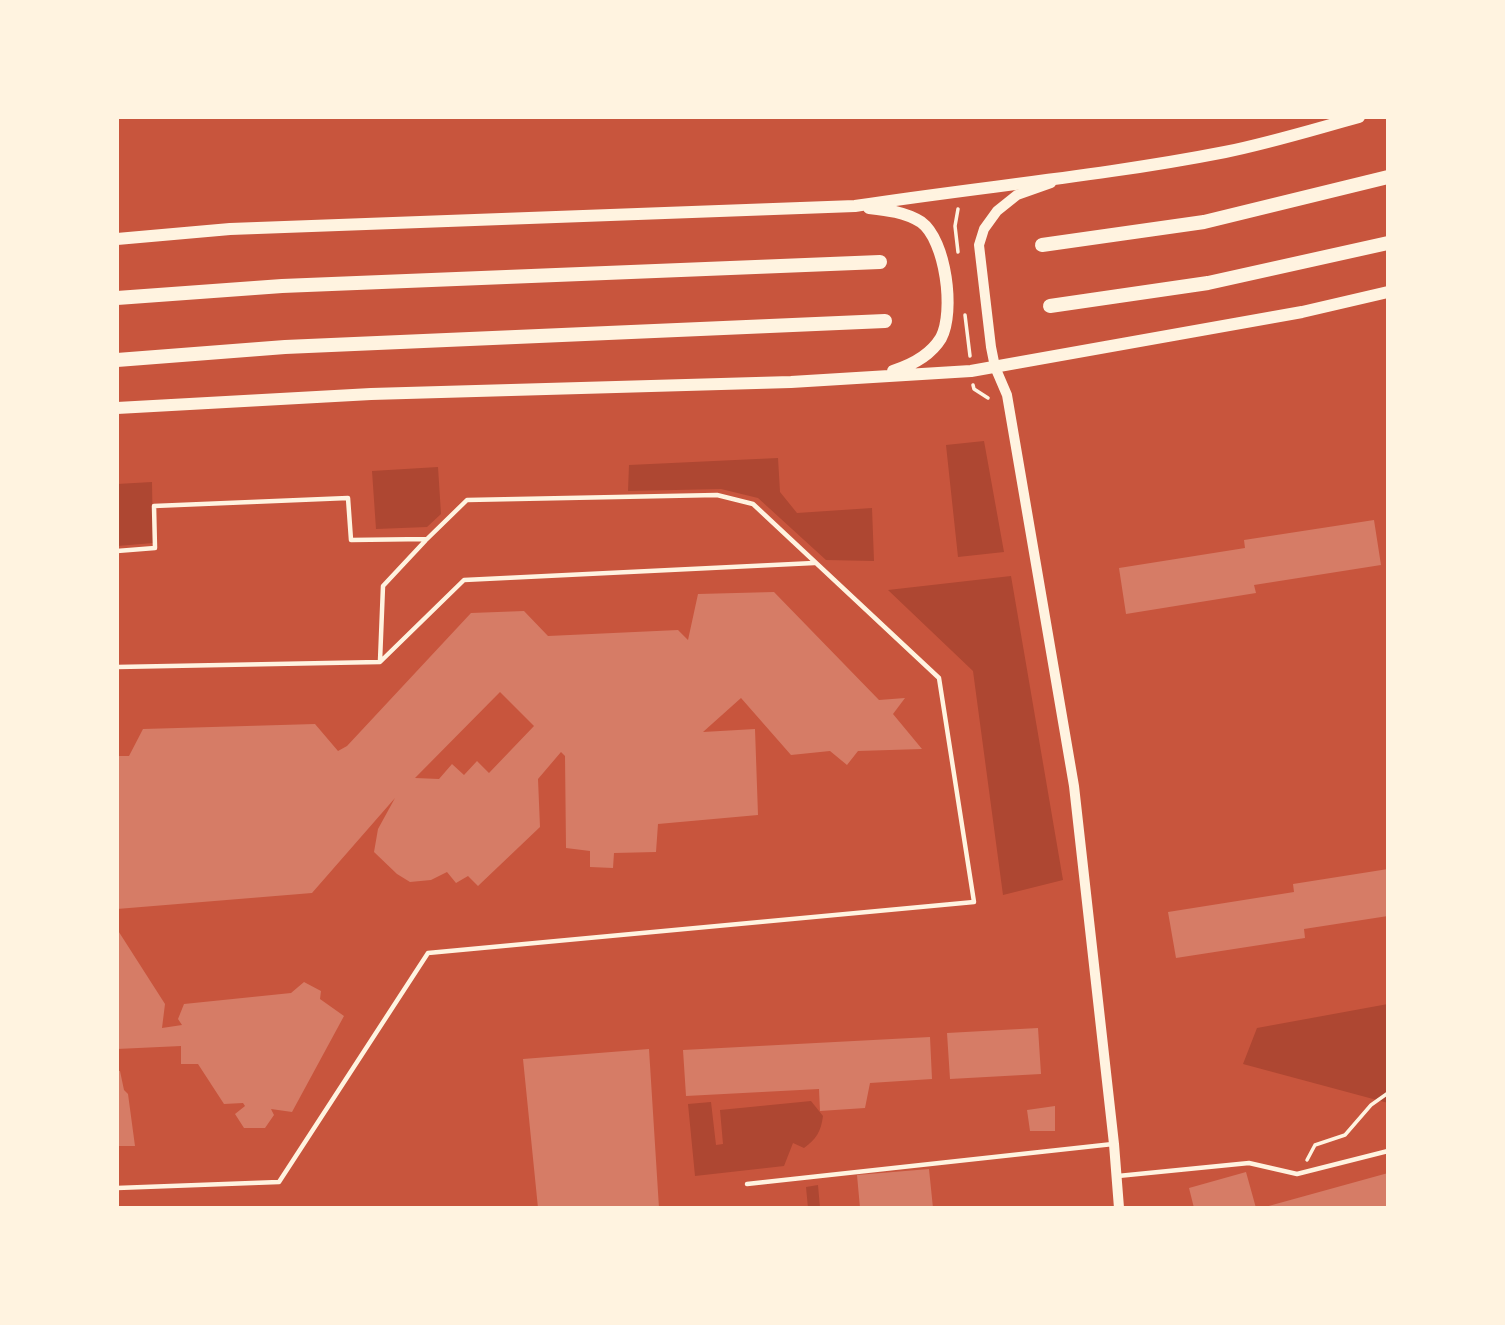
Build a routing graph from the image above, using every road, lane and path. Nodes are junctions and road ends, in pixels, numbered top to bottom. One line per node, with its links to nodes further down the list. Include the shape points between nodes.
1 (1359, 117): 3 (main road, via 1226,152)
2 (1388, 177): 7 (highway, via 1205,222)
3 (1065, 178): 4 (main road); 14 (street, via 1017,195 984,229 979,245)
4 (855, 206): 5 (main road, via 230,229); 15 (main road, via 900,212 921,222 938,245 947,290 942,337 935,346 916,361)
5 (117, 239)
6 (1388, 243): 11 (highway, via 1208,283)
7 (1042, 246)
8 (880, 262): 10 (highway, via 282,286)
9 (1388, 292): 14 (main road, via 1302,312)
10 (117, 298)
11 (1050, 306)
12 (885, 321): 13 (highway, via 285,347)
13 (117, 360)
14 (995, 367): 15 (main road); 25 (street, via 1006,395 1074,786)
15 (880, 376): 18 (main road)
16 (974, 389): 17 (path)
17 (988, 398)
18 (117, 408)
19 (427, 539): 20 (lane, via 351,540 348,498 154,506 155,548); 21 (lane, via 467,500 717,495 752,503); 22 (lane, via 383,586)
20 (117, 551)
21 (814, 563): 22 (lane, via 464,580); 30 (lane, via 939,678 974,902 428,953 279,1182)
22 (380, 662): 23 (lane)
23 (117, 667)
24 (1388, 1093): 27 (path, via 1345,1135 1315,1145)
25 (1114, 1144): 28 (street); 29 (lane)
26 (1388, 1151): 27 (lane)
27 (1305, 1172): 28 (lane, via 1249,1163)
28 (1118, 1177): 31 (street)
29 (747, 1184)
30 (117, 1188)
31 (1119, 1208)

